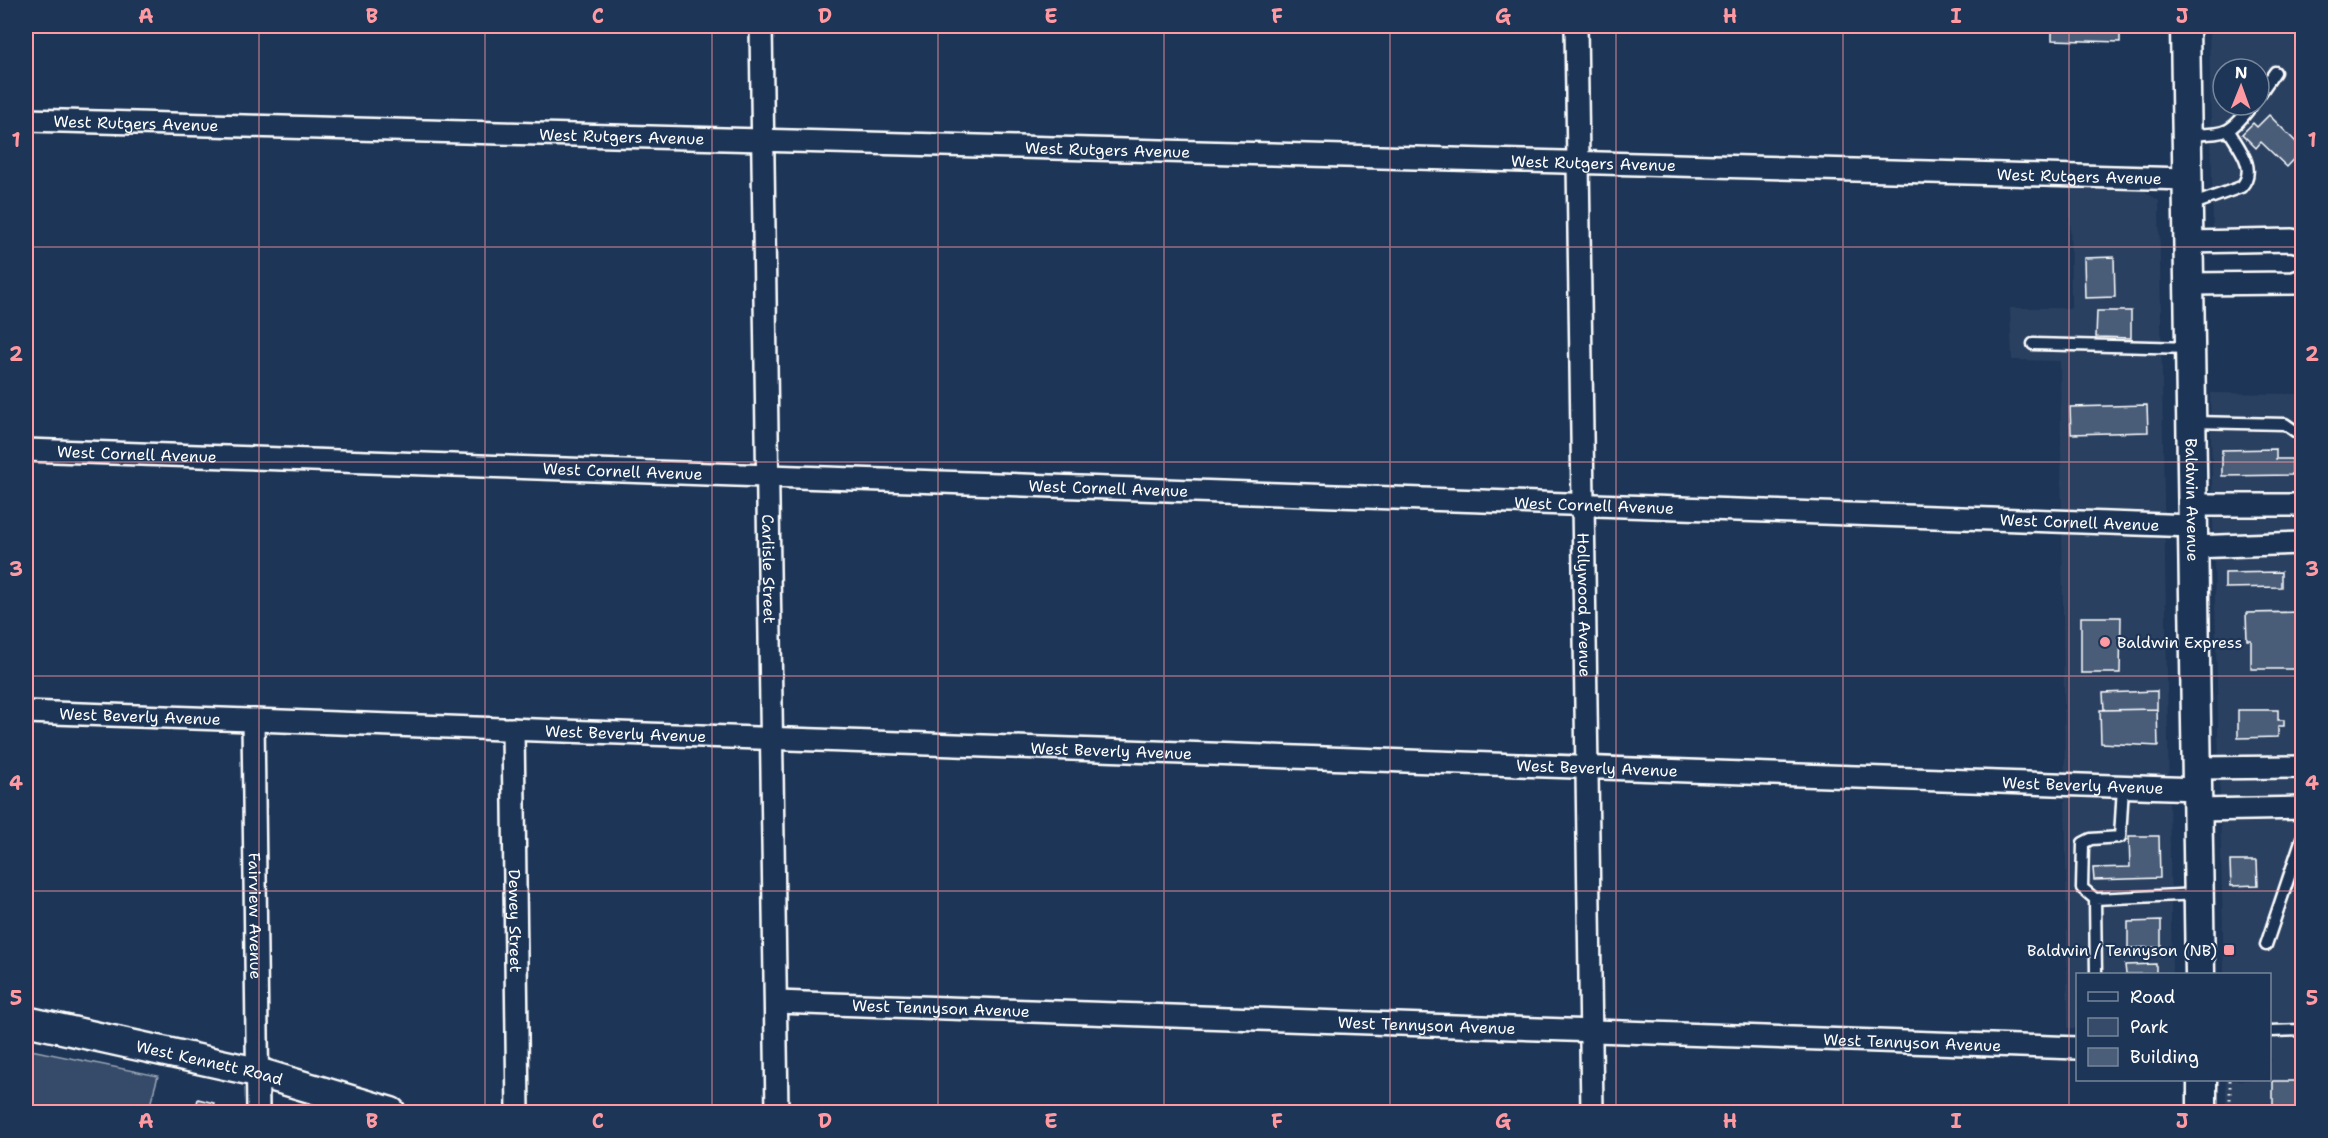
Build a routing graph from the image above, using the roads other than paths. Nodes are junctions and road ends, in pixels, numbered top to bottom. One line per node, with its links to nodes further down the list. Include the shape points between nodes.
1 (761, 26): 10 (street, Carlisle Street)
2 (1576, 26): 11 (street, Hollywood Avenue)
3 (2185, 26): 9 (main road, Baldwin Avenue)
4 (2275, 72): 5 (lane)
5 (2271, 78)
6 (2243, 117): 8 (lane)
7 (26, 120): 10 (street, West Rutgers Avenue)
8 (2229, 131): 9 (lane); 12 (lane, via 2247,161 2248,180 2241,187)
9 (2187, 135): 12 (main road, Baldwin Avenue)
10 (763, 140): 11 (street, West Rutgers Avenue); 22 (street, Carlisle Street)
11 (1578, 163): 12 (street, West Rutgers Avenue); 23 (street, Hollywood Avenue)
12 (2188, 193): 13 (main road, Baldwin Avenue)
13 (2188, 242): 14 (street); 16 (main road, Baldwin Avenue)
14 (2302, 243)
15 (2302, 280): 16 (street)
16 (2189, 284): 18 (main road, Baldwin Avenue)
17 (2033, 344): 18 (lane)
18 (2190, 348): 19 (main road, Baldwin Avenue)
19 (2191, 422): 20 (lane, via 2284,424); 25 (main road, Baldwin Avenue)
20 (2302, 436)
21 (26, 450): 22 (street, West Cornell Avenue)
22 (768, 476): 23 (street, West Cornell Avenue); 30 (street, Carlisle Street)
23 (1583, 504): 25 (street, West Cornell Avenue); 32 (street, Hollywood Avenue)
24 (2302, 506): 25 (street)
25 (2193, 526): 26 (street); 34 (main road, Baldwin Avenue)
26 (2302, 543)
27 (26, 712): 28 (street, West Beverly Avenue)
28 (253, 720): 29 (street, West Beverly Avenue); 48 (street, Fairview Avenue)
29 (513, 729): 30 (street, West Beverly Avenue); 52 (street, Dewey Street)
30 (772, 738): 32 (street, West Beverly Avenue); 42 (street, Carlisle Street)
31 (2302, 767): 34 (street)
32 (1587, 768): 33 (street, West Beverly Avenue); 44 (street, Hollywood Avenue)
33 (2123, 787): 34 (street, West Beverly Avenue); 38 (lane, via 2120,837 2091,838 2083,843 2082,888)
34 (2197, 789): 35 (street); 37 (main road, Baldwin Avenue)
35 (2302, 808)
36 (2302, 838): 39 (lane)
37 (2199, 894): 38 (lane); 41 (main road, Baldwin Avenue)
38 (2095, 899): 40 (lane)
39 (2266, 945)
40 (2096, 973)
41 (2200, 973)
42 (776, 1002): 44 (street, West Tennyson Avenue); 53 (street, Carlisle Street)
43 (26, 1021): 48 (main road, West Kennett Road)
44 (1591, 1030): 47 (street, West Tennyson Avenue); 54 (street, Hollywood Avenue)
45 (2302, 1030): 46 (lane)
46 (2271, 1031)
47 (2076, 1048)
48 (257, 1072): 50 (street, Fairview Avenue); 51 (main road, West Kennett Road)
49 (2202, 1081): 55 (main road)
50 (258, 1113)
51 (391, 1113)
52 (518, 1113)
53 (777, 1113)
54 (1592, 1113)
55 (2202, 1113)

